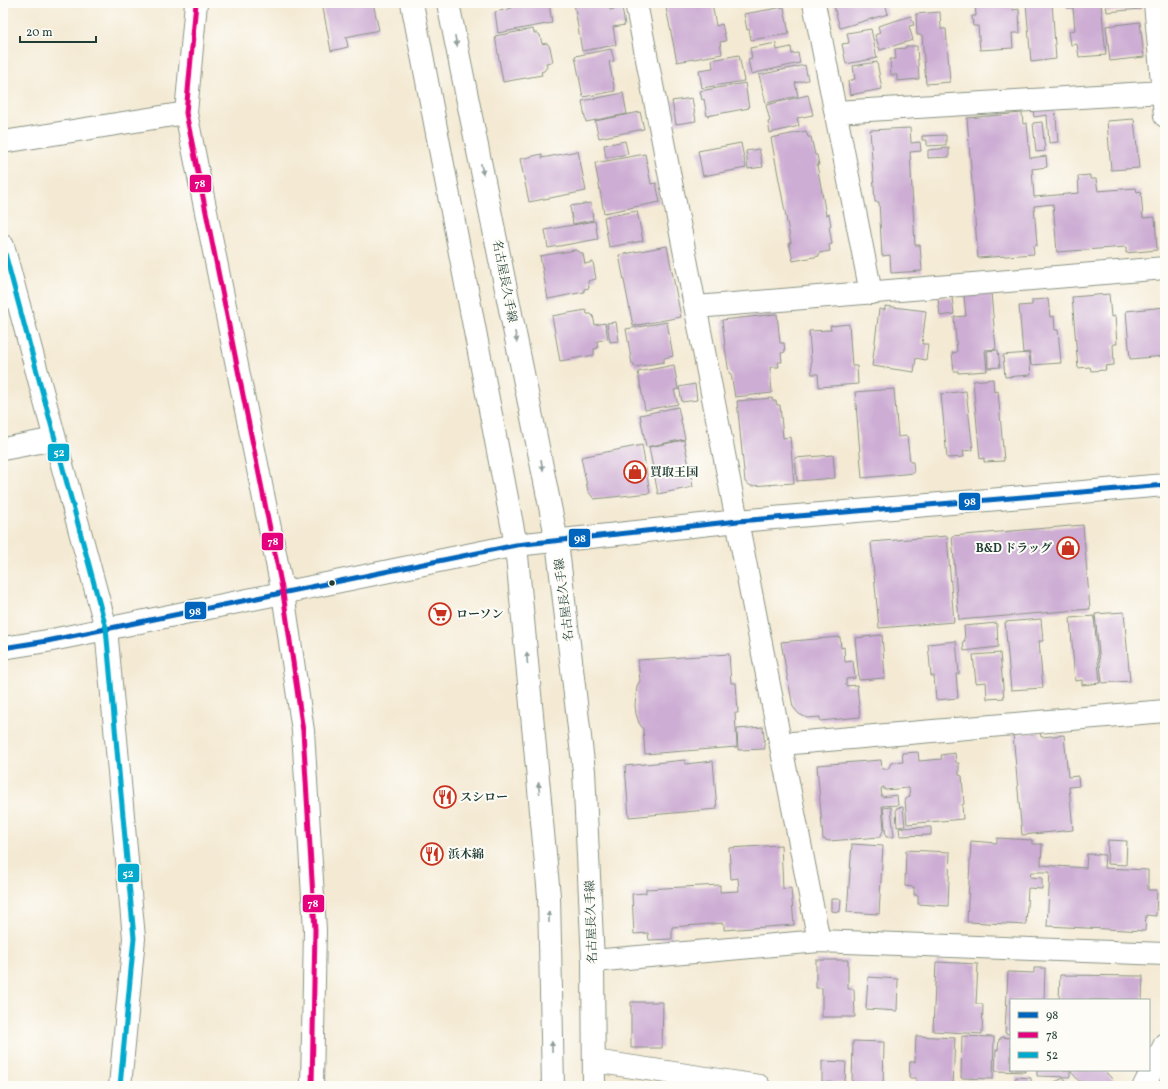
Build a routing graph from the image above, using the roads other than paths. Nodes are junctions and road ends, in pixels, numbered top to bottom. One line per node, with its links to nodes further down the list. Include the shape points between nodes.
1 (196, 3): 9 (street)
2 (412, 3): 21 (street)
3 (448, 3): 20 (street, 名古屋長久手線, one-way to 20)
4 (636, 3): 15 (street)
5 (814, 3): 8 (street)
6 (1155, 3): 7 (street)
7 (1163, 92): 8 (street); 10 (street)
8 (836, 112): 14 (street)
9 (186, 113): 11 (street); 22 (street)
10 (1165, 116)
11 (3, 142)
12 (3, 246): 16 (street)
13 (1165, 268): 14 (street)
14 (871, 293): 15 (street)
15 (696, 308): 19 (street)
16 (55, 439): 17 (street); 23 (street)
17 (3, 449)
18 (1165, 485): 19 (street)
19 (738, 521): 20 (street); 26 (street)
20 (557, 541): 21 (street); 29 (street, 名古屋長久手線, via 584,771)
21 (516, 545): 22 (street); 34 (street, one-way to 21, via 549,896)
22 (284, 593): 23 (street); 33 (street, via 303,731 315,930)
23 (106, 628): 24 (street); 32 (street, via 134,938)
24 (3, 648)
25 (1165, 711): 26 (street)
26 (781, 744): 27 (street)
27 (820, 941): 28 (street); 29 (street)
28 (1165, 954)
29 (593, 961): 31 (street, 名古屋長久手線)
30 (1165, 1044): 37 (street)
31 (594, 1061): 35 (street, 名古屋長久手線); 36 (street)
32 (120, 1086)
33 (312, 1086)
34 (553, 1086)
35 (594, 1086)
36 (759, 1086)
37 (1144, 1086)

